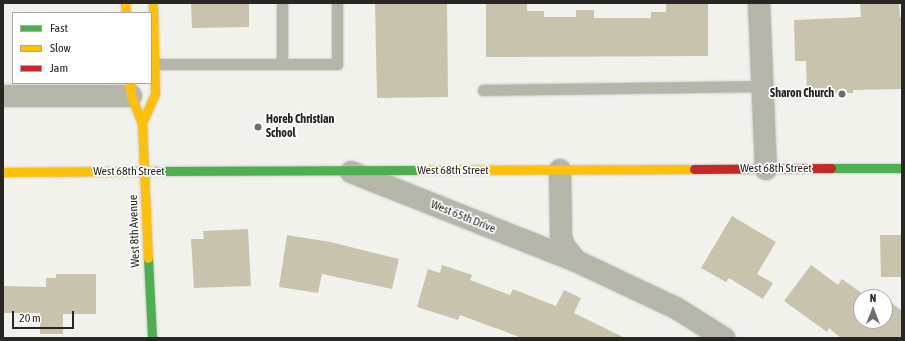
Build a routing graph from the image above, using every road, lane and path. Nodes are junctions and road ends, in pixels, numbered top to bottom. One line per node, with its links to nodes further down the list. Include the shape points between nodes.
1 (153, 3): 6 (main road, West 8th Avenue)
2 (282, 3): 5 (lane)
3 (337, 3): 5 (lane, via 337,64)
4 (759, 3): 7 (street)
5 (282, 63): 6 (lane)
6 (156, 64): 11 (main road, West 8th Avenue, via 155,94)
7 (762, 86): 9 (lane); 13 (street)
8 (130, 89): 10 (street); 11 (main road, West 8th Avenue)
9 (483, 90)
10 (3, 96)
11 (142, 123): 16 (main road, West 8th Avenue)
12 (902, 168): 13 (main road, West 68th Street)
13 (766, 169): 14 (main road, West 68th Street)
14 (560, 170): 17 (main road, West 68th Street); 18 (street, West 65th Drive, via 561,236 564,246)
15 (3, 172): 16 (main road, West 68th Street)
16 (145, 172): 17 (main road, West 68th Street); 19 (main road, West 8th Avenue)
17 (351, 172): 18 (street, West 65th Drive)
18 (576, 261): 20 (street, West 65th Drive, via 676,308)
19 (152, 338)
20 (724, 338)

